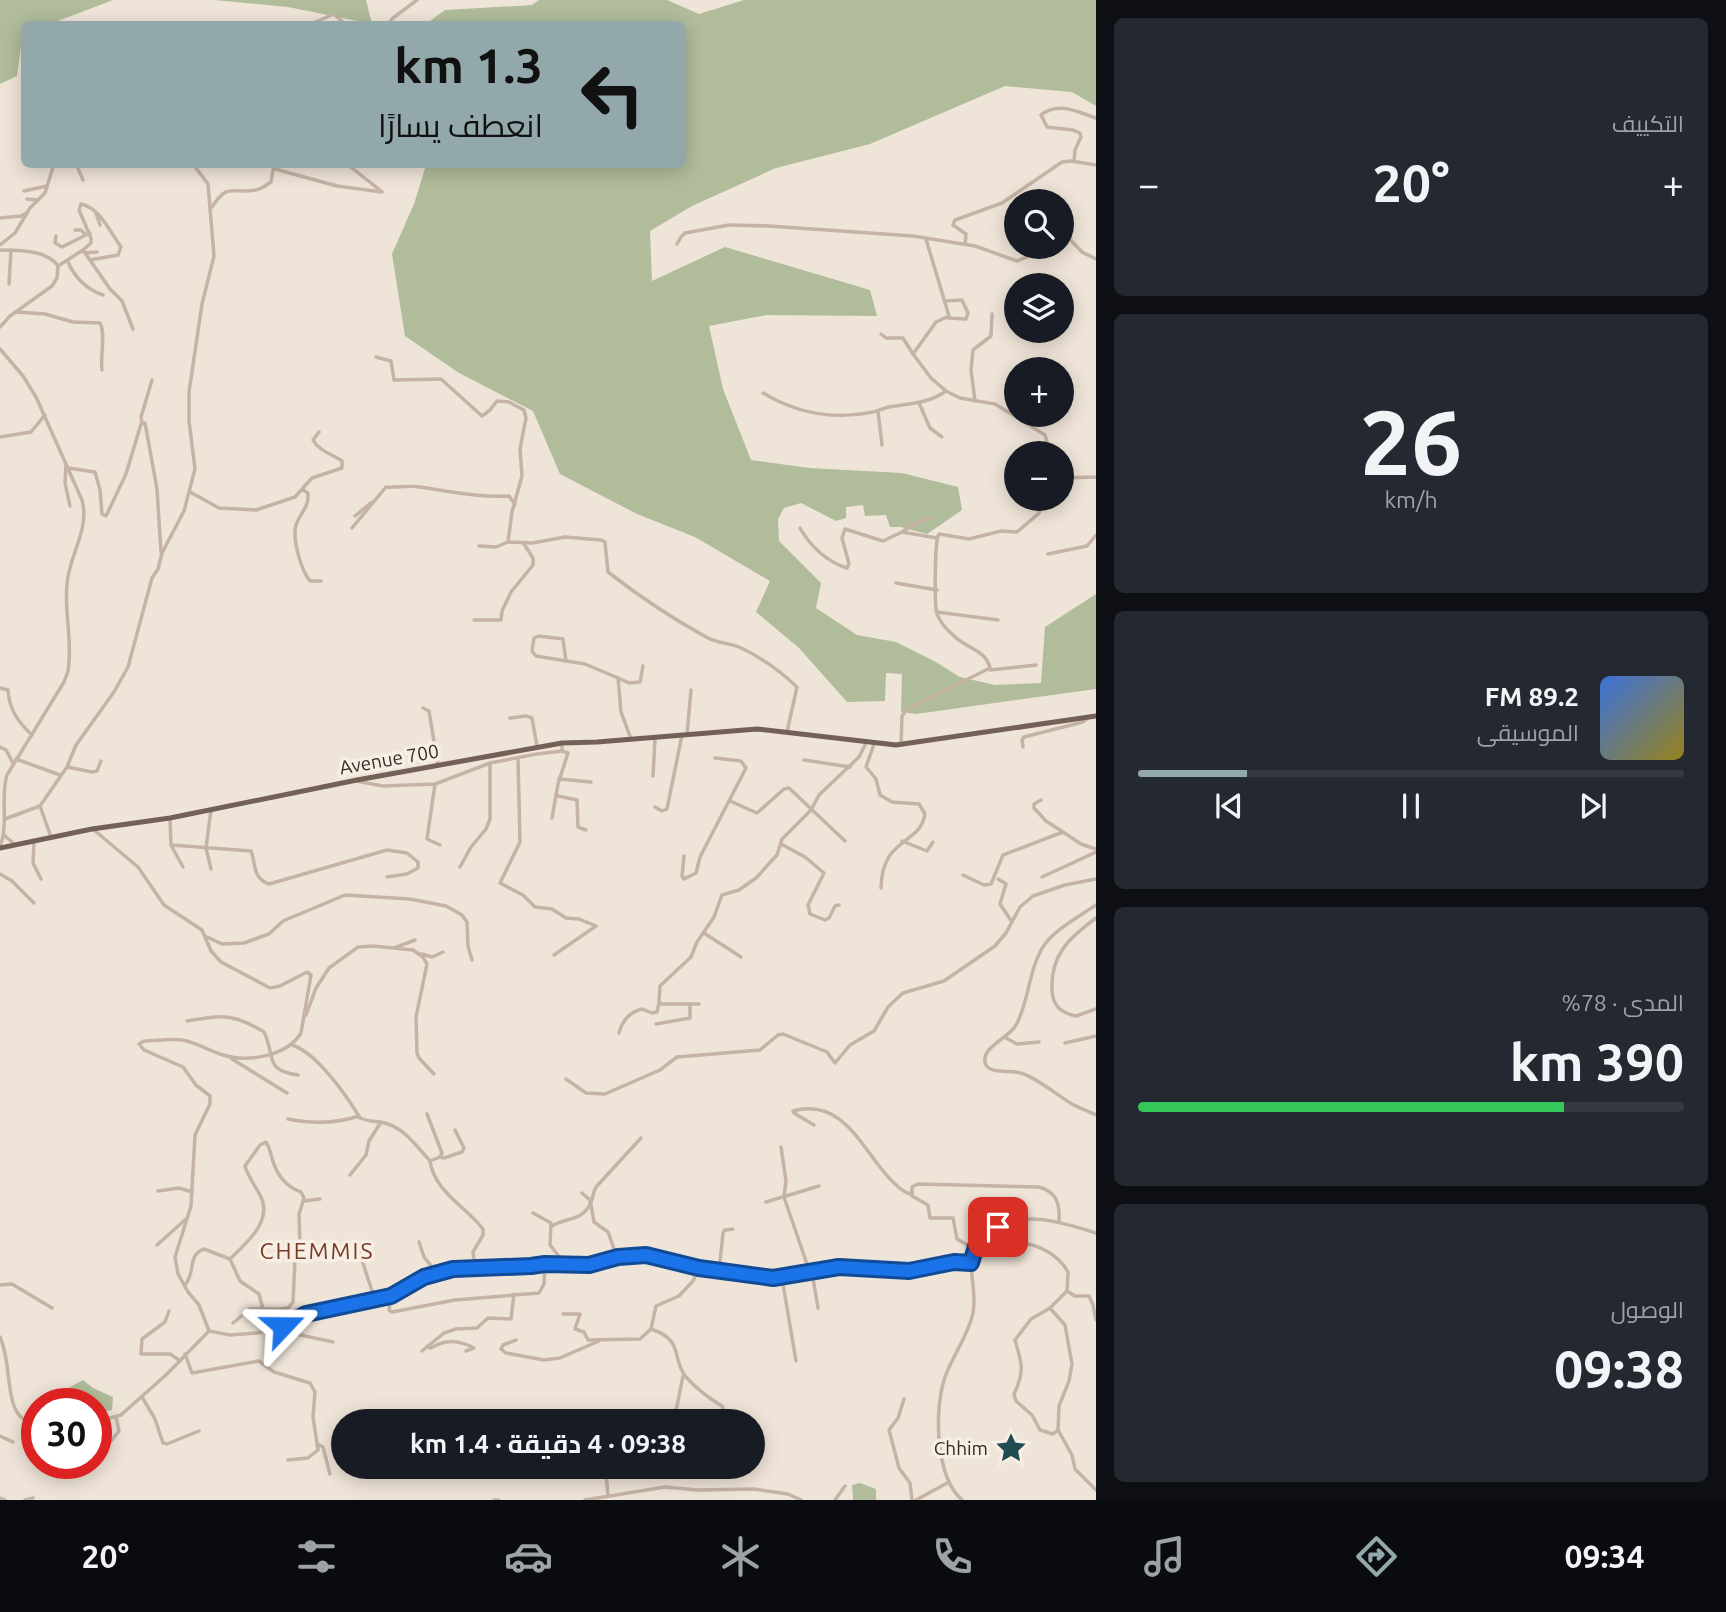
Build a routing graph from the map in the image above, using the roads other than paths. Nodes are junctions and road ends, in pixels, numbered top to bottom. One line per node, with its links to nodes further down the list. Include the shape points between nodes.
1 (417, 0): 4 (street)
2 (317, 21): 3 (street, via 334,13)
3 (342, 21)
4 (390, 21)
5 (1096, 118): 6 (street, via 1063,107 1041,115 1046,127 1080,133)
6 (1074, 161): 7 (street); 29 (street, via 1062,162 998,205 955,220 953,225 966,234)
7 (1096, 165)
8 (53, 168): 15 (street)
9 (78, 168): 14 (street)
10 (196, 168): 19 (street, via 208,184)
11 (275, 168): 19 (street, via 271,182 256,190 227,190)
12 (278, 168): 13 (street, via 337,187 382,192)
13 (352, 168)
14 (83, 180)
15 (47, 186): 16 (street); 18 (street)
16 (24, 191)
17 (27, 200): 18 (street)
18 (37, 200): 21 (street)
19 (211, 209): 71 (street, via 214,265 202,304 189,392 195,457)
20 (96, 211): 23 (street); 25 (street, via 79,206); 38 (street, via 121,247 118,255)
21 (28, 212): 22 (street); 31 (street, via 15,233)
22 (0, 218)
23 (100, 225)
24 (75, 230): 25 (street)
25 (87, 234): 26 (street, via 62,247 55,243); 34 (street, via 91,243)
26 (56, 236)
27 (926, 239): 28 (street, via 729,225 685,233); 29 (street); 43 (street)
28 (677, 244)
29 (965, 244): 36 (street)
30 (1074, 244): 37 (street)
31 (0, 245)
32 (0, 250): 33 (street)
33 (10, 250): 40 (street, via 48,257); 41 (street)
34 (84, 252): 35 (street); 38 (street); 39 (street)
35 (96, 252)
36 (1004, 257)
37 (1096, 259)
38 (89, 260): 48 (street, via 122,301)
39 (68, 261): 40 (street); 42 (street, via 79,280)
40 (58, 266): 44 (street, via 52,286)
41 (9, 284)
42 (103, 295)
43 (945, 301): 46 (street); 46 (street, via 962,300 968,313 966,319)
44 (15, 312): 47 (street); 53 (street, via 100,323)
45 (992, 314): 57 (street, via 990,335 975,346 971,358)
46 (948, 318): 51 (street, via 936,322)
47 (0, 327)
48 (133, 329)
49 (881, 334): 51 (street, via 903,338)
50 (0, 349): 60 (street, via 29,383)
51 (913, 354): 55 (street)
52 (376, 357): 73 (street, via 391,360 394,380 442,379 482,416 497,401 523,409 522,475)
53 (102, 370)
54 (152, 380): 61 (street)
55 (946, 391): 57 (street); 58 (street)
56 (763, 393): 59 (street, via 786,407 813,414)
57 (975, 401): 65 (street, via 1007,410 1045,435)
58 (919, 403): 59 (street); 64 (street, via 930,428)
59 (878, 411): 66 (street)
60 (45, 415): 63 (street, via 30,432); 67 (street)
61 (142, 422): 67 (street, via 126,474 106,516 95,472); 86 (street, via 154,470)
62 (319, 432): 70 (street, via 315,444 344,464 312,478)
63 (0, 437)
64 (942, 437)
65 (1047, 441)
66 (882, 445)
67 (67, 466): 74 (street); 105 (street, via 84,513 66,587 69,664 64,682)
68 (1096, 477): 69 (street)
69 (1074, 478)
70 (303, 490): 71 (street, via 256,510 219,509); 88 (street, via 308,493 308,504 296,526 299,558 310,581)
71 (190, 492): 86 (street)
72 (374, 501): 73 (street, via 386,487 416,486 511,496); 76 (street); 78 (street)
73 (515, 503): 83 (street)
74 (70, 506)
75 (1040, 511): 82 (street, via 1017,532 969,539 940,534)
76 (355, 516)
77 (930, 518): 80 (street)
78 (352, 528)
79 (800, 528): 80 (street, via 813,547 847,568 845,529 883,541)
80 (902, 532): 82 (street)
81 (1096, 535): 87 (street, via 1087,546)
82 (937, 538): 90 (street)
83 (508, 542): 84 (street); 85 (street)
84 (524, 543): 92 (street, via 533,565 511,592 501,620); 104 (street, via 565,537 605,542 608,572 621,583 710,640 736,646 769,663 797,687)
85 (479, 546)
86 (162, 553): 127 (street, via 128,667 76,745)
87 (1048, 554)
88 (321, 581)
89 (896, 583): 90 (street)
90 (937, 590): 91 (street)
91 (937, 612): 93 (street); 97 (street, via 955,637 985,656)
92 (474, 620)
93 (998, 620)
94 (566, 661): 94 (street, via 534,655 534,638 563,639); 98 (street)
95 (1036, 665): 97 (street)
96 (643, 666): 98 (street, via 640,682)
97 (988, 670): 112 (street, via 906,710)
98 (618, 678): 108 (street, via 621,712)
99 (0, 688): 105 (street, via 8,690 11,707)
100 (691, 690): 106 (street)
101 (423, 708): 113 (street, via 429,711)
102 (1092, 716): 112 (main road, Avenue 700); 116 (street, via 1024,737)
103 (510, 718): 114 (street, via 532,718)
104 (787, 732): 106 (main road, Avenue 700, via 737,729); 110 (main road, Avenue 700)
105 (32, 735): 119 (street)
106 (685, 735): 107 (main road, Avenue 700); 139 (street, via 667,809)
107 (655, 738): 108 (main road, Avenue 700); 130 (street)
108 (631, 739): 109 (main road, Avenue 700)
109 (562, 743): 114 (main road, Avenue 700); 117 (street)
110 (866, 743): 111 (main road, Avenue 700); 128 (street)
111 (874, 744): 112 (main road, Avenue 700); 152 (street, via 866,767 876,779 880,795 924,809 923,823)
112 (901, 744)
113 (435, 745): 118 (street); 126 (street)
114 (537, 746): 126 (main road, Avenue 700)
115 (0, 747): 124 (street)
116 (1023, 747)
117 (562, 751): 120 (street); 131 (street, via 568,753)
118 (411, 752)
119 (16, 758): 124 (street); 129 (street)
120 (518, 758): 125 (street); 184 (street, via 520,842 500,883 536,907 596,926)
121 (715, 758): 137 (street, via 745,765)
122 (804, 760): 128 (street)
123 (101, 761): 127 (street, via 92,772)
124 (13, 763): 142 (street, via 4,786)
125 (490, 764): 134 (street); 163 (street, via 490,819)
126 (438, 766): 132 (main road, Avenue 700)
127 (67, 767): 129 (street)
128 (850, 767): 141 (street, via 819,795)
129 (60, 775): 138 (street)
130 (653, 776)
131 (559, 779): 133 (street); 135 (street)
132 (354, 781): 134 (street, via 383,786); 140 (main road, Avenue 700)
133 (591, 782)
134 (435, 784): 157 (street, via 427,839)
135 (556, 794): 144 (street); 146 (street, via 577,800 578,827)
136 (1041, 800): 147 (street, via 1034,808)
137 (730, 801): 141 (street, via 757,813 787,788); 161 (street, via 700,856 696,873 684,879)
138 (40, 806): 142 (street); 149 (street)
139 (654, 807)
140 (211, 810): 143 (main road, Avenue 700); 159 (street)
141 (811, 810): 151 (street); 155 (street)
142 (5, 818): 148 (street)
143 (170, 818): 145 (main road, Avenue 700); 156 (street)
144 (552, 818)
145 (92, 829): 149 (main road, Avenue 700); 179 (street, via 138,867 164,905)
146 (586, 830)
147 (1063, 832): 160 (street); 166 (street, via 1003,855 991,884)
148 (4, 835): 154 (street); 158 (street)
149 (51, 837): 150 (main road, Avenue 700)
150 (34, 840): 154 (main road, Avenue 700); 170 (street, via 33,863)
151 (845, 841)
152 (902, 842): 153 (street, via 927,851); 172 (street, via 884,863)
153 (933, 842)
154 (14, 844): 158 (main road, Avenue 700)
155 (781, 844): 174 (street, via 824,873 808,905 810,914 825,920); 178 (street, via 756,878 722,895)
156 (171, 845): 159 (street); 162 (street)
157 (440, 845)
158 (0, 848)
159 (206, 848): 164 (street); 167 (street, via 252,851 256,873 268,884 387,850 407,853 418,862 412,872)
160 (1096, 850): 168 (street)
161 (684, 856)
162 (183, 867)
163 (460, 867)
164 (211, 869)
165 (0, 874): 173 (street)
166 (963, 875)
167 (387, 877)
168 (1042, 877)
169 (999, 878): 177 (street, via 1006,884 1000,904)
170 (41, 879)
171 (1096, 879): 177 (street, via 1033,896)
172 (881, 888)
173 (34, 903)
174 (839, 905)
175 (1096, 905): 196 (street, via 1044,946 1020,1016)
176 (1096, 918): 190 (street, via 1068,942 1053,965 1051,979 1052,1002 1059,1009 1076,1016)
177 (1012, 922): 204 (street, via 995,946 959,973 898,996 874,1031 850,1045 835,1063 827,1052 783,1034 760,1050 677,1057 660,1070 605,1094 586,1093)
178 (704, 933): 185 (street); 187 (street, via 688,961 660,986)
179 (207, 937): 186 (street, via 222,944 244,943 345,895 410,899 446,906 462,915); 191 (street, via 217,959 270,988 310,973)
180 (415, 940): 181 (street)
181 (393, 948): 183 (street); 191 (street, via 358,947 343,956 323,977)
182 (443, 952): 183 (street, via 432,957)
183 (416, 953): 202 (street, via 427,964 416,1017 417,1054)
184 (554, 955)
185 (741, 957)
186 (472, 960)
187 (659, 1003): 188 (street); 194 (street, via 657,1012 637,1010)
188 (690, 1004): 189 (street); 193 (street, via 690,1018)
189 (699, 1004)
190 (1096, 1009)
191 (304, 1016): 199 (street, via 301,1033)
192 (187, 1021): 200 (street, via 237,1017 264,1032)
193 (656, 1024)
194 (619, 1033)
195 (1096, 1035): 198 (street)
196 (1006, 1038): 197 (street, via 1017,1044); 207 (street, via 990,1047 985,1059 989,1069 1024,1074)
197 (1039, 1042)
198 (1065, 1043)
199 (292, 1045): 200 (street); 208 (street, via 309,1053)
200 (271, 1053): 201 (street); 203 (street, via 272,1064 280,1072)
201 (231, 1057): 205 (street); 220 (street, via 183,1040 139,1044 183,1068 210,1096 195,1135)
202 (434, 1074)
203 (298, 1075)
204 (566, 1079)
205 (287, 1093)
206 (427, 1114): 215 (street, via 442,1149)
207 (1096, 1115)
208 (359, 1116): 209 (street, via 324,1124); 210 (street)
209 (288, 1119)
210 (381, 1122): 216 (street, via 414,1142); 217 (street, via 362,1162)
211 (814, 1125): 222 (street, via 793,1111 824,1111 844,1121 892,1181)
212 (455, 1130): 215 (street, via 462,1152)
213 (641, 1138): 227 (street, via 596,1187)
214 (781, 1147): 223 (street)
215 (440, 1157): 216 (street)
216 (430, 1161): 244 (street, via 439,1183 483,1229 473,1252)
217 (349, 1175)
218 (819, 1186): 223 (street)
219 (158, 1191): 220 (street)
220 (192, 1192): 229 (street)
221 (582, 1193): 227 (street)
222 (911, 1194): 230 (street, via 918,1184 1039,1187 1058,1200); 238 (street, via 928,1205 930,1218 953,1218 957,1239)
223 (784, 1197): 226 (street); 248 (street)
224 (320, 1199): 225 (street)
225 (304, 1201): 240 (street, via 301,1192 278,1174 269,1144 262,1143 245,1169 261,1197 263,1218 249,1243); 260 (street, via 299,1214 293,1302)
226 (766, 1202)
227 (591, 1204): 231 (street, via 579,1216); 239 (street, via 594,1222 608,1232)
228 (533, 1213): 231 (street)
229 (187, 1218): 236 (street); 251 (street, via 174,1257)
230 (1059, 1222): 233 (street); 235 (street, via 1010,1222)
231 (552, 1226): 243 (street, via 550,1245)
232 (733, 1229): 246 (street, via 723,1233)
233 (1096, 1233)
234 (419, 1242): 247 (street)
235 (977, 1243): 238 (street); 252 (street, via 1023,1243 1052,1254 1068,1272)
236 (157, 1245)
237 (358, 1248): 255 (street)
238 (974, 1249): 241 (street)
239 (618, 1257): 243 (street, via 589,1265); 245 (street, via 646,1255)
240 (230, 1259): 251 (street, via 200,1250); 259 (street, via 240,1281 259,1294)
241 (971, 1263): 248 (street, via 909,1271 851,1267); 299 (street, via 973,1313 944,1381 940,1408 939,1436)
242 (545, 1264): 243 (street); 244 (street); 253 (street, via 540,1293)
243 (564, 1264)
244 (480, 1266): 247 (street)
245 (699, 1268): 246 (street); 268 (street, via 679,1296 656,1306)
246 (719, 1271): 249 (street)
247 (436, 1272): 254 (street)
248 (811, 1273): 249 (street); 257 (street)
249 (782, 1278): 279 (street)
250 (0, 1285): 256 (street, via 12,1284)
251 (184, 1286): 269 (street, via 199,1305)
252 (1066, 1291): 258 (street); 261 (street, via 1089,1296)
253 (514, 1294): 254 (street, via 392,1312 388,1310); 274 (street, via 511,1319 487,1318 479,1328 449,1331)
254 (391, 1296): 255 (street)
255 (375, 1300): 264 (street)
256 (52, 1308)
257 (818, 1308)
258 (1050, 1308): 290 (street, via 1063,1321 1072,1364 1059,1406); 290 (street, via 1031,1319 1015,1340 1023,1371 1014,1394 1040,1430 1053,1434)
259 (263, 1309): 260 (street); 266 (street, via 250,1309)
260 (281, 1309): 264 (street)
261 (1095, 1310): 265 (street)
262 (169, 1311): 278 (street, via 165,1322 140,1341 141,1354 170,1354)
263 (563, 1314): 272 (street, via 579,1313 576,1330 588,1339)
264 (295, 1320): 267 (street)
265 (1096, 1320)
266 (233, 1323)
267 (283, 1326): 269 (street, via 250,1334); 273 (street, via 291,1333)
268 (651, 1329): 272 (street, via 642,1339); 281 (street, via 675,1346)
269 (209, 1331): 277 (street)
270 (0, 1337): 280 (street, via 4,1348)
271 (516, 1340): 272 (street, via 503,1345 502,1351 544,1360)
272 (601, 1340)
273 (333, 1342)
274 (427, 1347): 275 (street); 276 (street, via 455,1341 474,1348)
275 (422, 1351)
276 (466, 1352)
277 (185, 1354): 278 (street); 295 (street, via 192,1373 259,1361 274,1372 308,1381 315,1392)
278 (179, 1360): 282 (street)
279 (796, 1361)
280 (1, 1374)
281 (684, 1374): 284 (street); 285 (street)
282 (142, 1397): 286 (street); 291 (street, via 163,1443)
283 (904, 1399): 308 (street, via 889,1430)
284 (677, 1409)
285 (723, 1409)
286 (116, 1417): 287 (street); 293 (street, via 118,1431)
287 (112, 1418)
288 (18, 1420): 289 (street)
289 (21, 1421)
290 (1058, 1430): 301 (street, via 1075,1469)
291 (199, 1431)
292 (0, 1436): 294 (street)
293 (112, 1440)
294 (13, 1442)
295 (317, 1444): 296 (street, via 312,1455); 297 (street, via 323,1447)
296 (288, 1460)
297 (331, 1474)
298 (606, 1479): 302 (street)
299 (949, 1482): 308 (street); 309 (street)
300 (845, 1486): 307 (street)
301 (1096, 1490)
302 (608, 1495): 305 (street); 306 (street, via 655,1487 754,1489)
303 (33, 1498): 304 (street)
304 (25, 1500)
305 (585, 1500)
306 (801, 1500)
307 (835, 1500)
308 (914, 1500)
309 (962, 1500)

